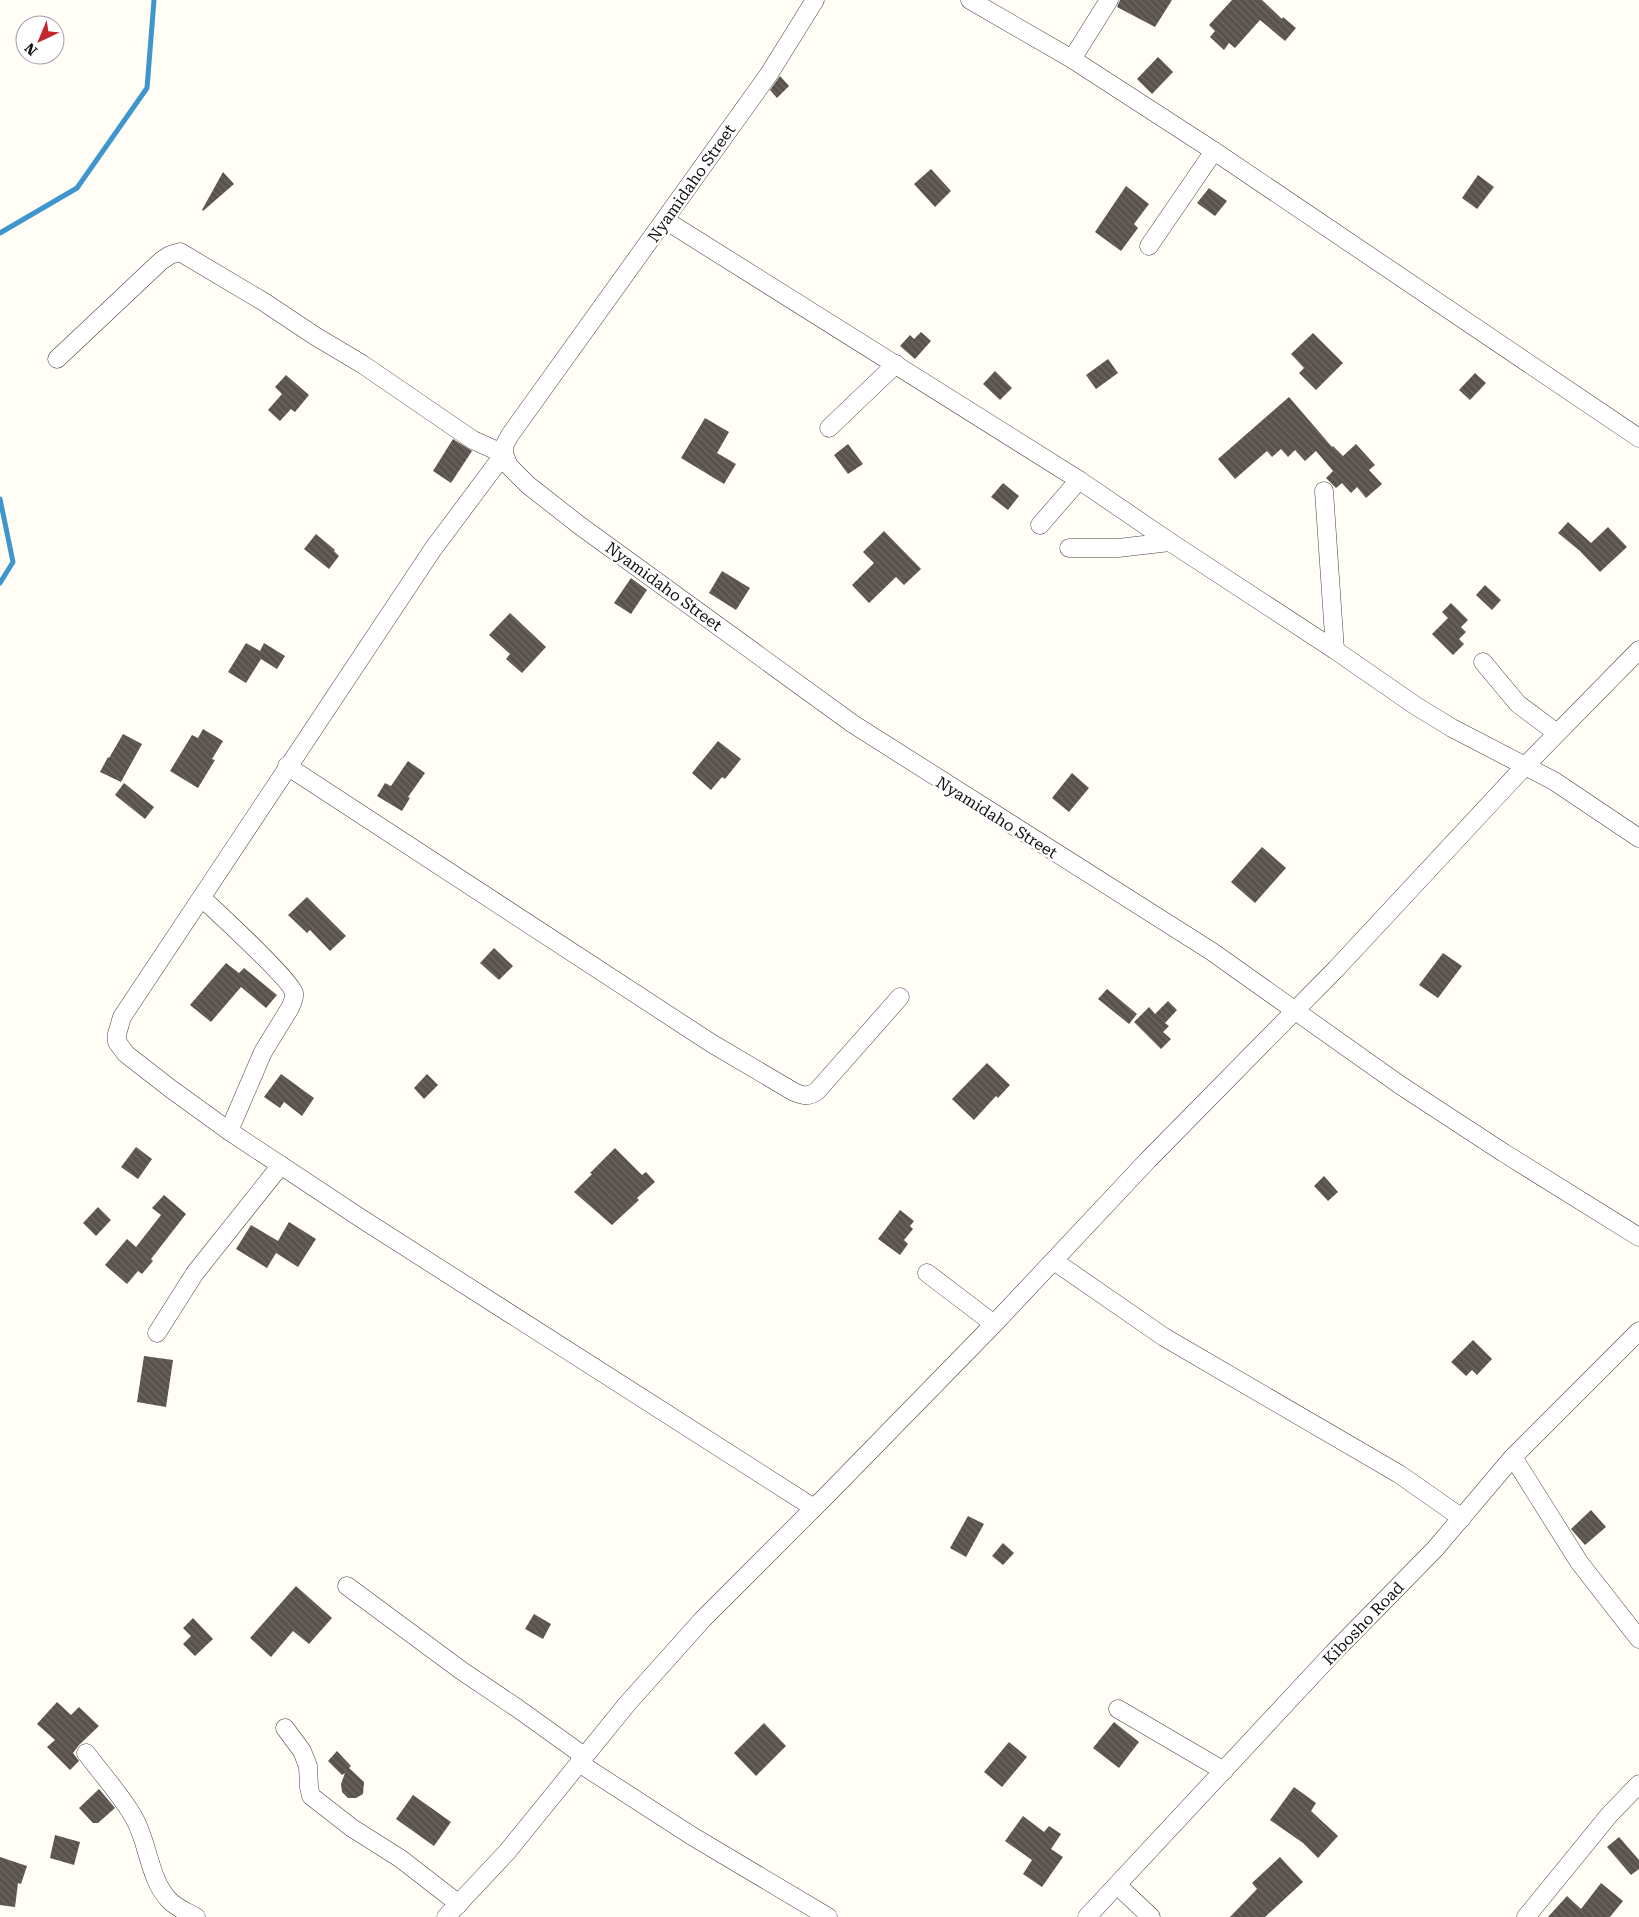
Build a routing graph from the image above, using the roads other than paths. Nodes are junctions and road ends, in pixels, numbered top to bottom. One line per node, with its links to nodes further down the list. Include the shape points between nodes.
1 (815, 0): 6 (street, Nyamidaho Street, via 769,74)
2 (970, 0): 4 (street)
3 (1108, 0): 4 (street)
4 (1072, 59): 5 (street)
5 (1214, 151): 7 (street); 11 (street)
6 (665, 220): 9 (street); 12 (street, Nyamidaho Street, via 510,435)
7 (1149, 246)
8 (57, 359): 12 (street, via 161,261 180,252 362,364 473,440)
9 (896, 364): 10 (street); 13 (street)
10 (829, 428)
11 (1639, 438)
12 (504, 454): 22 (street, via 433,549); 27 (street, Nyamidaho Street, via 509,466 523,480 579,525 853,724 1211,951)
13 (1079, 480): 15 (street); 16 (street)
14 (1324, 490): 18 (street)
15 (1040, 525)
16 (1170, 542): 17 (street, via 1118,548); 18 (street)
17 (1069, 548)
18 (1335, 650): 23 (street, via 1452,728)
19 (1639, 650): 21 (street)
20 (1483, 662): 21 (street, via 1518,704)
21 (1557, 733): 23 (street)
22 (287, 766): 25 (street); 26 (street, via 711,1043 794,1092 805,1096 817,1091)
23 (1525, 766): 24 (street, via 1554,781); 27 (street)
24 (1639, 838)
25 (202, 898): 28 (street, via 283,977 294,993 290,1008 263,1052); 28 (street, via 122,1017 117,1034 126,1054)
26 (900, 997)
27 (1295, 1012): 30 (street, Nyamidaho Street, via 1504,1154); 31 (street, via 1184,1122)
28 (229, 1131): 29 (street)
29 (280, 1166): 35 (street, via 195,1273); 37 (street)
30 (1639, 1237)
31 (1054, 1261): 33 (street); 38 (street, via 1164,1338 1399,1474)
32 (927, 1274): 33 (street)
33 (994, 1324): 37 (street)
34 (1639, 1331): 36 (street, Kibosho Road)
35 (156, 1333)
36 (1513, 1457): 38 (street, Kibosho Road); 40 (street, via 1579,1562)
37 (814, 1508): 44 (street, via 703,1619)
38 (1462, 1518): 45 (street, Kibosho Road)
39 (347, 1586): 44 (street, via 517,1708)
40 (1639, 1639)
41 (1118, 1709): 45 (street)
42 (285, 1728): 48 (street, via 302,1751 308,1766 312,1796)
43 (86, 1754): 49 (street, via 133,1814 163,1892 178,1907)
44 (582, 1760): 48 (street, via 507,1852); 51 (street, via 692,1836)
45 (1224, 1771): 47 (street, Kibosho Road)
46 (1639, 1784): 54 (street, via 1610,1814)
47 (1117, 1885): 52 (street, Kibosho Road); 53 (street)
48 (459, 1904): 50 (street)
49 (196, 1917)
50 (446, 1917)
51 (828, 1917)
52 (1087, 1917)
53 (1151, 1917)
54 (1526, 1917)

